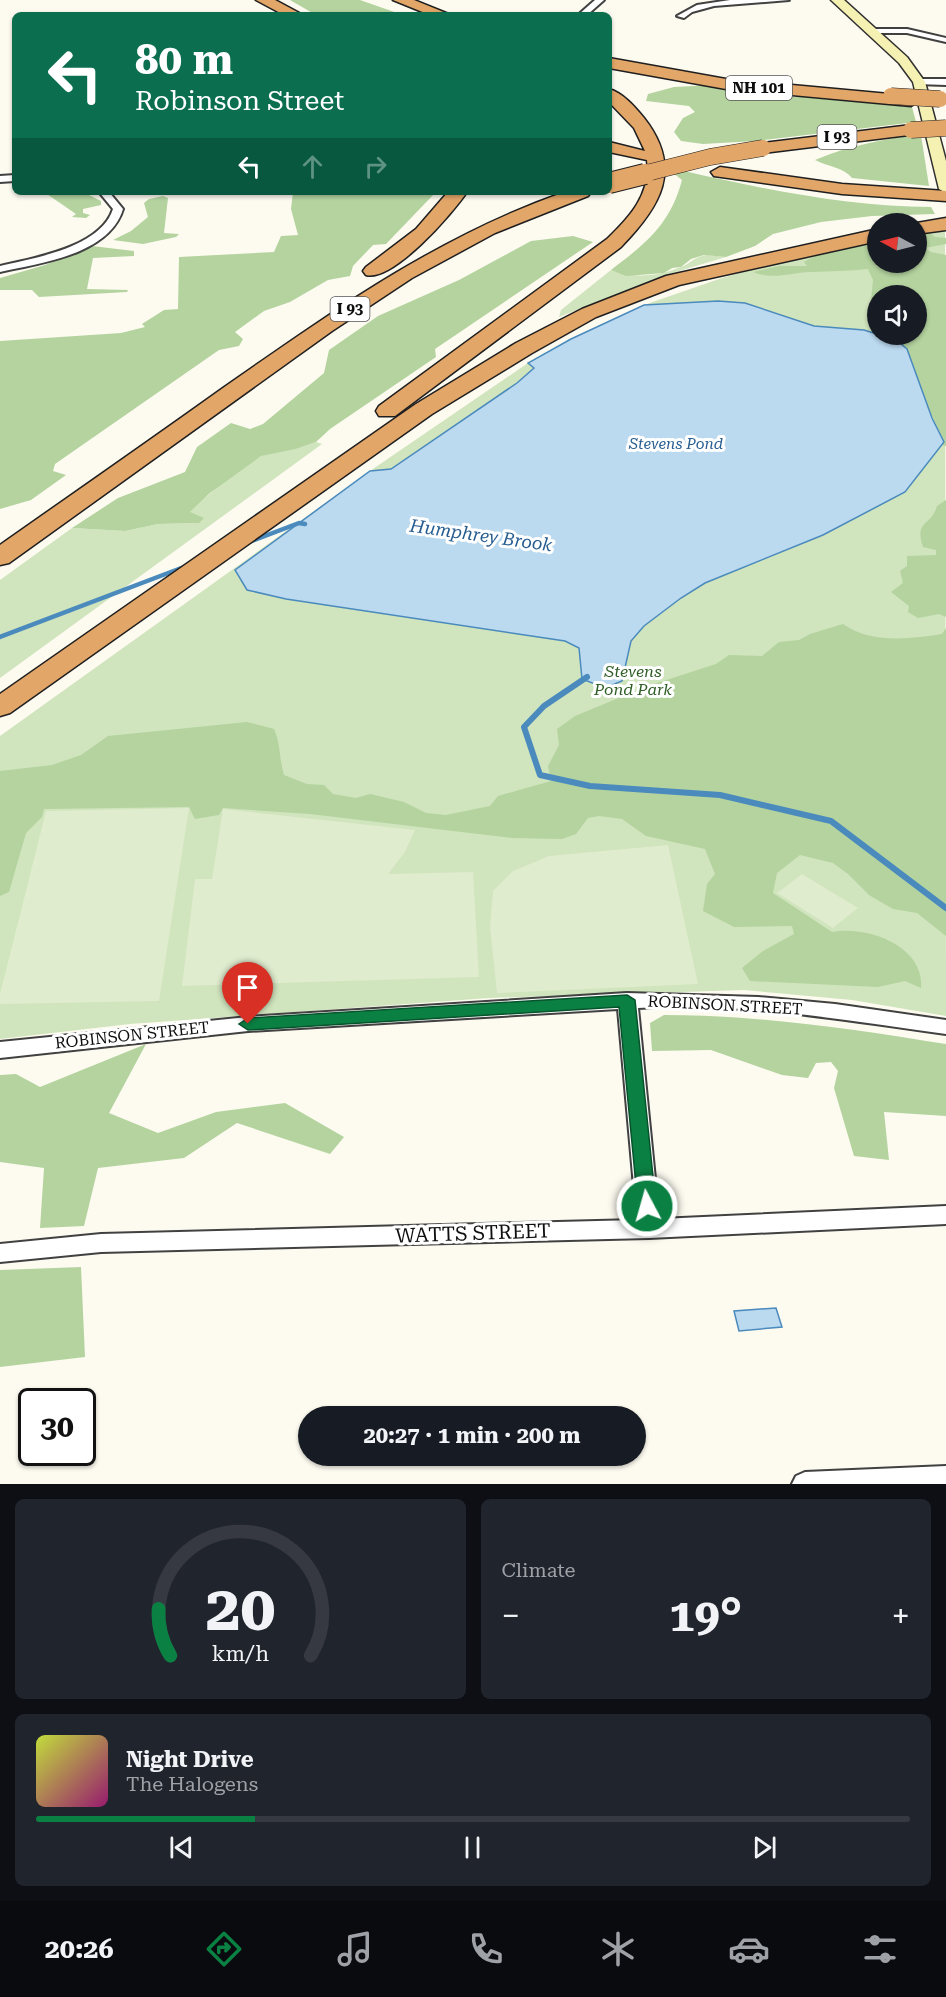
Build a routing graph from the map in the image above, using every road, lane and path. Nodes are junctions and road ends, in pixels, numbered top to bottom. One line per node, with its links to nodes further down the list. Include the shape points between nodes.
1 (263, 0): 7 (highway)
2 (381, 0): 8 (highway)
3 (400, 0): 9 (highway)
4 (600, 0): 10 (street)
5 (785, 0): 11 (street, via 707,3 691,7)
6 (837, 0): 12 (street)
7 (289, 12)
8 (414, 12)
9 (435, 12)
10 (586, 12)
11 (681, 16)
12 (871, 31): 13 (street, via 907,31); 15 (street, via 903,60)
13 (946, 40)
14 (612, 64): 17 (highway, NH 101, via 716,82)
15 (919, 82): 16 (street); 23 (street)
16 (946, 82)
17 (820, 94): 19 (highway, bridge); 19 (highway, NH 101, bridge)
18 (612, 96): 31 (highway, via 646,130 656,153 656,180 650,199 636,219 614,243)
19 (944, 100)
20 (946, 128): 22 (highway, I 93, bridge, via 763,148)
21 (612, 148): 23 (highway, bridge, via 720,172 830,188)
22 (612, 182)
23 (942, 194)
24 (106, 195): 30 (street, via 118,209 116,220 107,230 71,249)
25 (455, 195): 32 (highway, via 423,233)
26 (573, 195): 32 (highway, I 93, via 514,216 436,253 363,300)
27 (943, 224): 28 (highway)
28 (927, 226)
29 (867, 238): 31 (highway, via 673,280 589,313)
30 (0, 269)
31 (345, 453): 34 (highway)
32 (142, 457): 33 (highway, I 93)
33 (0, 557)
34 (0, 707)
35 (627, 1000): 36 (street, ROBINSON STREET, via 758,1004); 37 (street, ROBINSON STREET, via 248,1024); 39 (street)
36 (946, 1028)
37 (0, 1050)
38 (946, 1215): 39 (street, WATTS STREET)
39 (650, 1229): 40 (street, WATTS STREET, via 101,1243)
40 (0, 1253)
41 (946, 1478): 42 (street)
42 (805, 1484)

